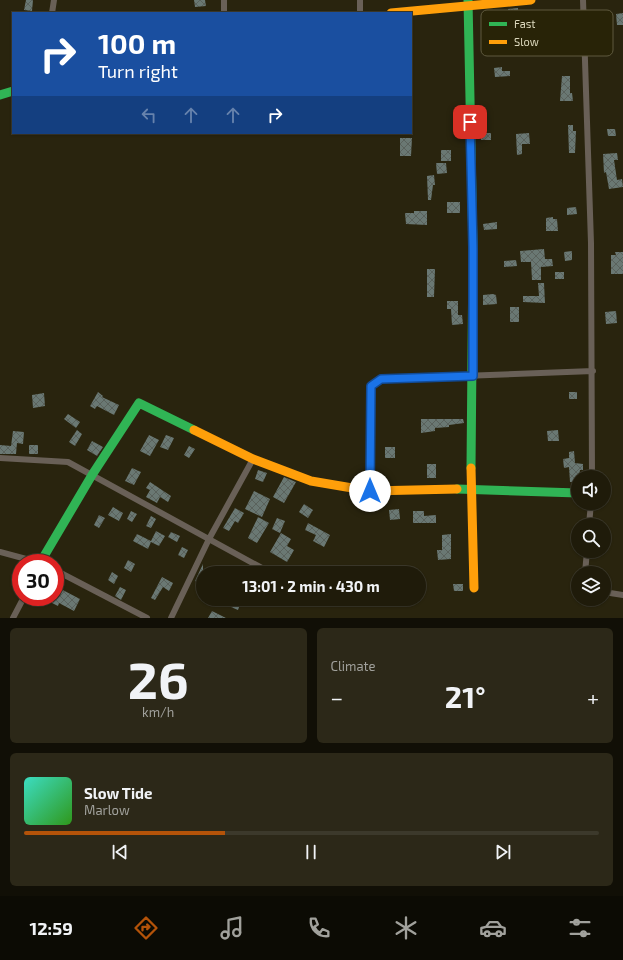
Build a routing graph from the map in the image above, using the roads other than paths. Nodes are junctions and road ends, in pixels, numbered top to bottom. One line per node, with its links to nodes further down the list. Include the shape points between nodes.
1 (54, 0): 8 (street)
2 (224, 0): 9 (street)
3 (360, 0): 10 (street)
4 (531, 0): 6 (street)
5 (583, 0): 7 (street)
6 (468, 3): 11 (street); 16 (street)
7 (583, 10)
8 (52, 12)
9 (224, 12)
10 (360, 12)
11 (399, 12)
12 (585, 56): 15 (street)
13 (12, 91): 14 (street)
14 (0, 95)
15 (593, 371): 16 (street); 19 (street)
16 (473, 376): 21 (street); 22 (street, via 381,379 371,386)
17 (0, 458): 20 (street, via 68,462)
18 (253, 459): 20 (street, via 139,403); 22 (street, via 311,481); 24 (street)
19 (592, 470)
20 (92, 475): 24 (street); 26 (street)
21 (471, 489): 22 (street); 23 (street); 30 (street)
22 (370, 491)
23 (571, 493)
24 (209, 539): 28 (street); 36 (street)
25 (0, 552): 27 (street)
26 (46, 554)
27 (12, 555)
28 (258, 566)
29 (64, 575): 35 (street)
30 (474, 588)
31 (611, 593): 32 (street)
32 (623, 595)
33 (19, 606): 34 (street)
34 (13, 618)
35 (147, 618)
36 (170, 618)

